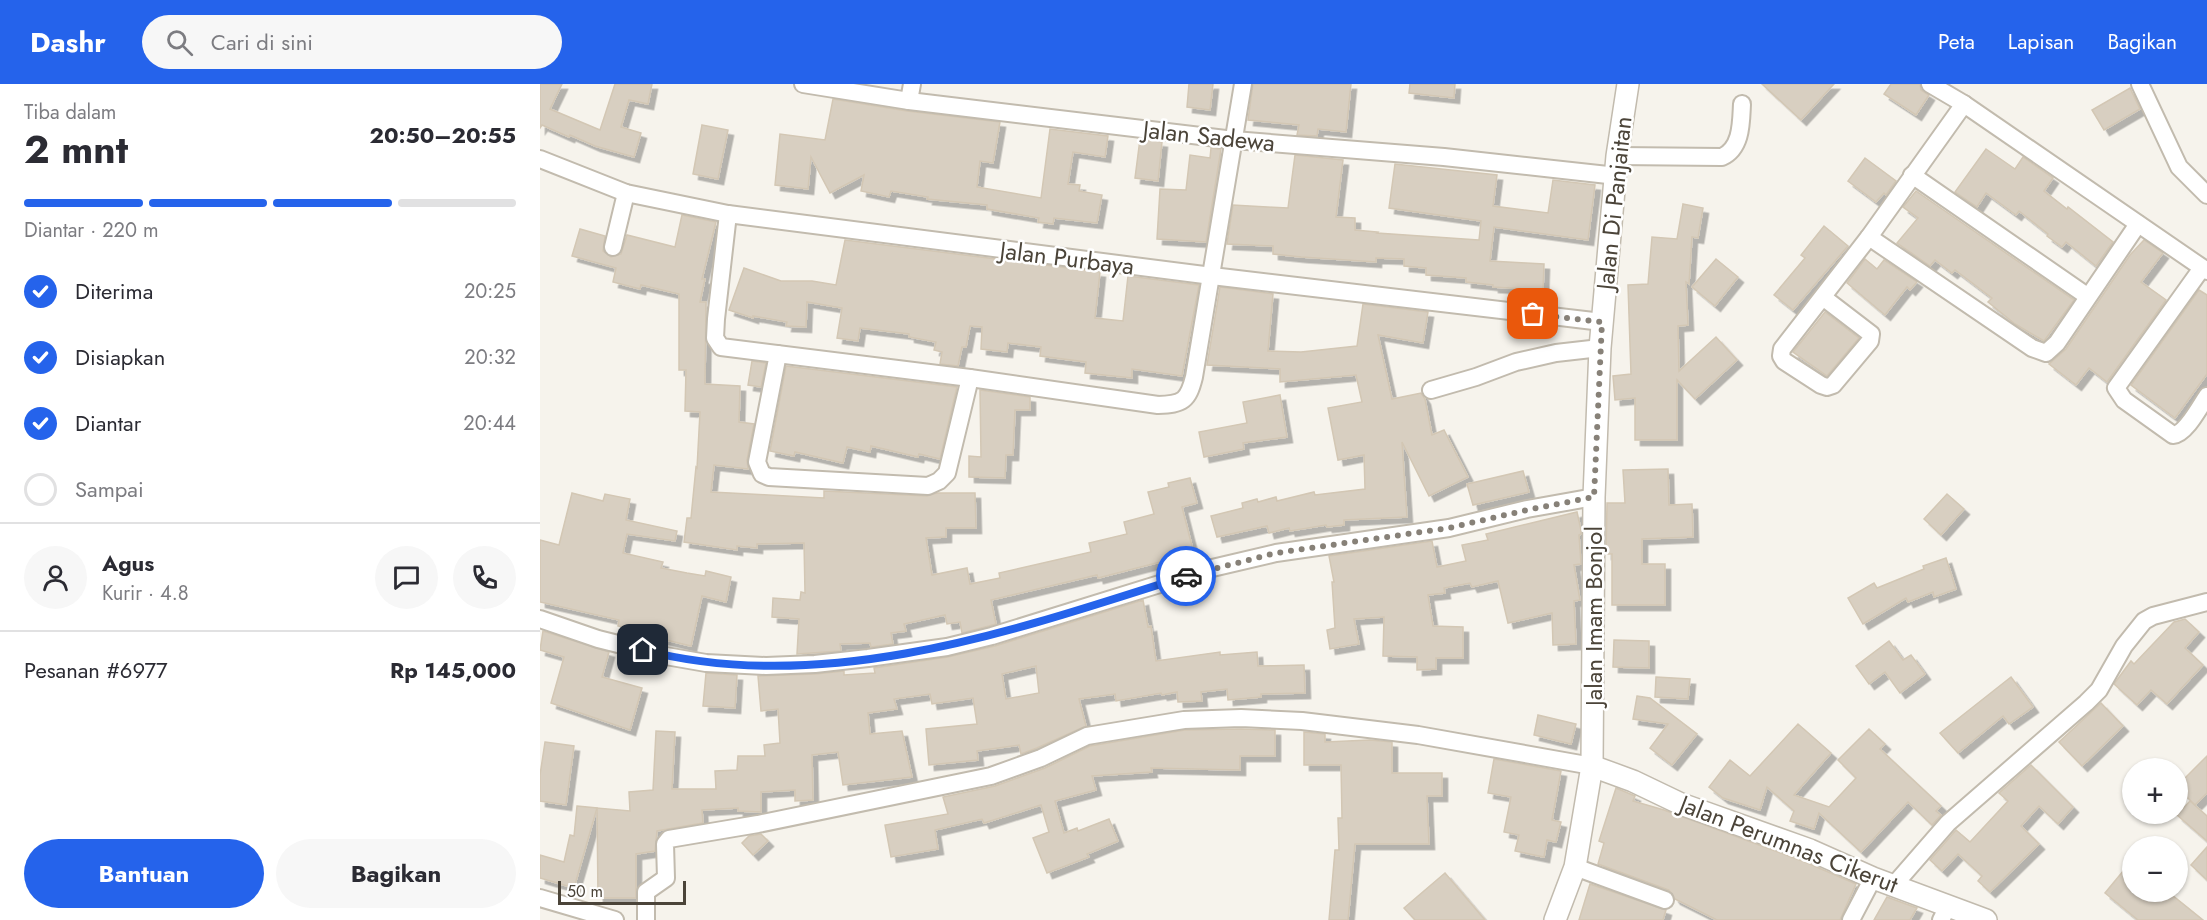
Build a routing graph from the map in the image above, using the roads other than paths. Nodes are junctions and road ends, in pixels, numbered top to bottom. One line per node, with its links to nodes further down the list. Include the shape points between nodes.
1 (803, 84): 7 (street, Jalan Sadewa)
2 (912, 84): 7 (street)
3 (1243, 84): 10 (street)
4 (1628, 84): 12 (street, Jalan Di Panjaitan)
5 (1930, 84): 9 (street)
6 (2140, 84): 15 (street, via 2179,167)
7 (909, 101): 10 (street, Jalan Sadewa)
8 (1742, 104): 12 (street, Jalan Sadewa, via 1739,135 1733,150 1722,157)
9 (1964, 104): 13 (street); 17 (street)
10 (1234, 140): 12 (street, Jalan Sadewa); 21 (street)
11 (540, 159): 14 (street, Jalan Purbaya)
12 (1617, 166): 24 (street, Jalan Di Panjaitan)
13 (1912, 175): 18 (street); 22 (street)
14 (626, 193): 16 (street, Jalan Purbaya); 19 (street)
15 (2207, 195)
16 (728, 214): 21 (street, Jalan Purbaya); 26 (street, via 715,338 721,347)
17 (2138, 224): 20 (street); 22 (street)
18 (1869, 237): 22 (street, via 2040,353 2050,351); 23 (street)
19 (613, 247)
20 (2204, 270): 29 (street, via 2116,388 2124,400 2173,435 2184,430)
21 (1212, 276): 24 (street, Jalan Purbaya); 27 (street, via 1190,392 1175,405)
22 (2087, 296)
23 (1824, 298): 23 (street, via 1782,349 1781,356 1827,387 1833,385 1870,341 1871,334)
24 (1602, 322): 25 (street, Jalan Imam Bonjol)
25 (1600, 348): 28 (street, via 1516,362); 30 (street, Jalan Imam Bonjol)
26 (778, 354): 27 (street); 27 (street, via 757,462 762,474 769,477 934,485 946,473)
27 (970, 378)
28 (1431, 390)
29 (2207, 396)
30 (1594, 497): 32 (street, via 1449,528 1276,553 1208,569 992,636 868,658 815,664 706,663 598,639); 33 (street, Jalan Imam Bonjol)
31 (2207, 602): 36 (street, via 2144,621 2092,697 1957,814)
32 (540, 619)
33 (1592, 766): 34 (street, Jalan Imam Bonjol); 35 (street, Jalan Perumnas Cikerut); 41 (street, via 1418,735 1302,721 1241,718 1158,723 1087,736 991,776 669,839 665,844 667,877 646,892)
34 (1575, 867): 38 (street); 42 (street, Jalan Imam Bonjol)
35 (1873, 878): 36 (street, Jalan Perumnas Cikerut); 43 (street)
36 (1894, 885): 39 (street, Jalan Perumnas Cikerut)
37 (540, 898): 40 (street)
38 (1665, 900)
39 (1944, 913): 44 (street, Jalan Perumnas Cikerut)
40 (615, 920)
41 (646, 920)
42 (1556, 920)
43 (1851, 920)
44 (1986, 920)

